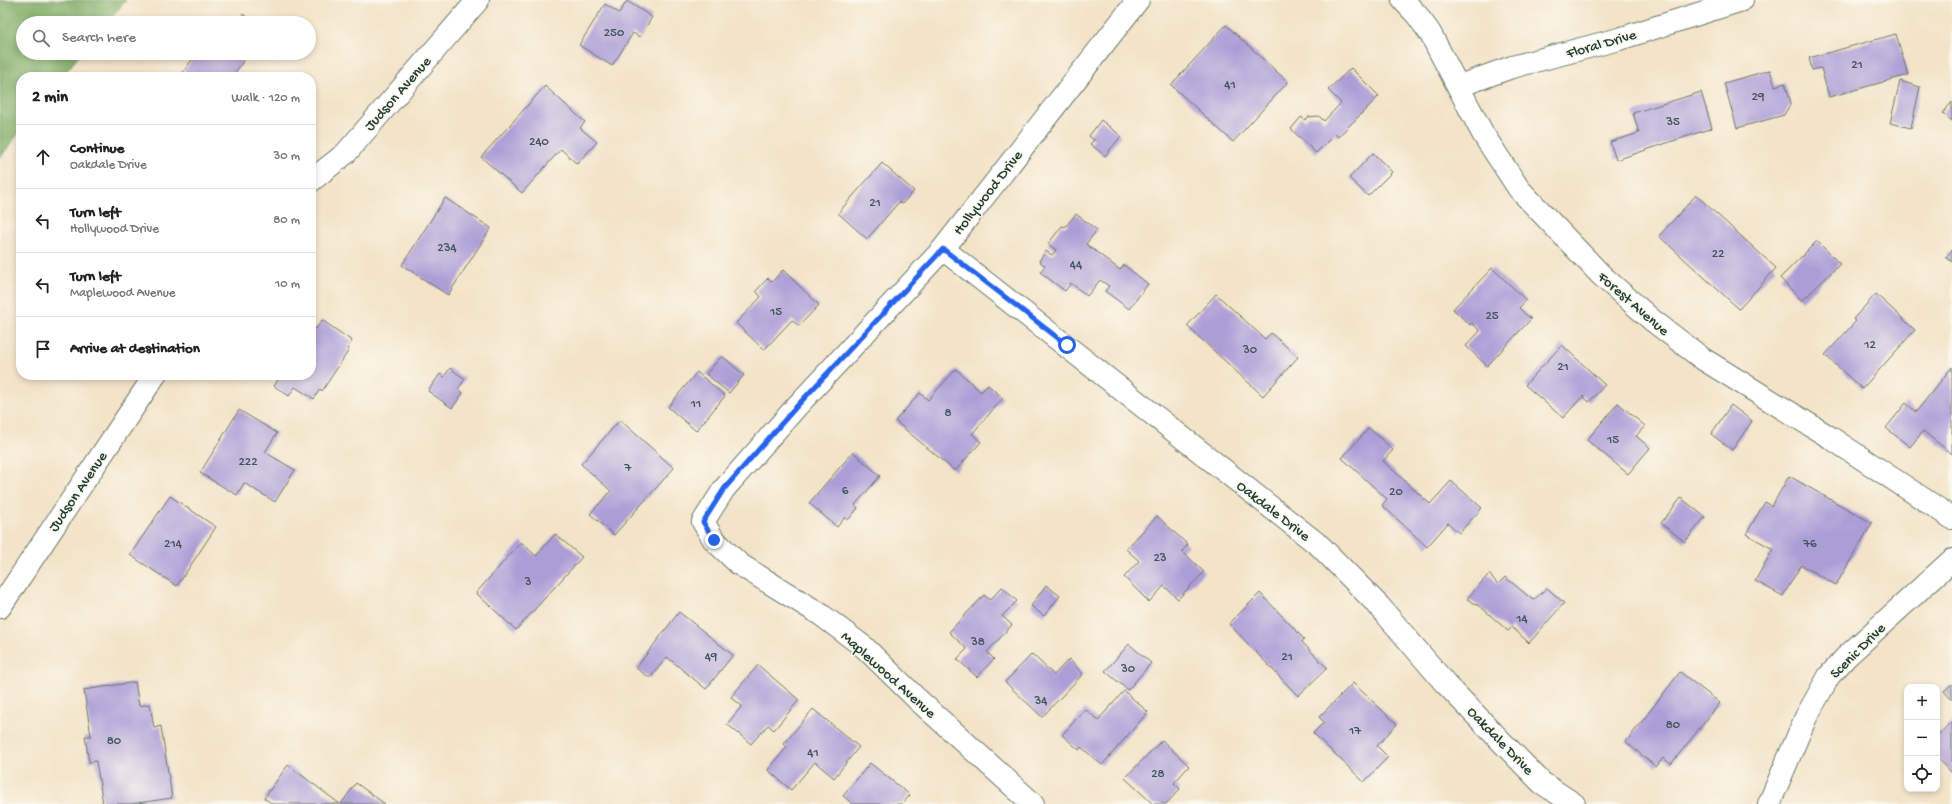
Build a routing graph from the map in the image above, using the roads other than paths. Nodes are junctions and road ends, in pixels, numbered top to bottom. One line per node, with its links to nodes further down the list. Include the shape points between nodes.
1 (478, 0): 6 (street, Judson Avenue, via 346,153)
2 (1138, 0): 7 (street, Hollywood Drive)
3 (1403, 0): 5 (street, Forest Avenue, via 1430,33)
4 (1742, 0): 5 (street, Floral Drive, via 1619,39 1512,67)
5 (1459, 86): 9 (street, Forest Avenue, via 1483,134 1519,189 1601,275 1652,320 1703,360 1831,438)
6 (316, 177)
7 (943, 249): 10 (street, Hollywood Drive, via 797,406 724,489); 14 (street, Oakdale Drive, via 1320,546 1380,607 1445,683 1542,783)
8 (152, 380): 12 (street, Judson Avenue)
9 (1952, 518)
10 (703, 522): 13 (street, Maplewood Avenue, via 714,540 739,564 820,614 864,647)
11 (1952, 560): 15 (street, Scenic Drive, via 1846,657 1829,676 1806,717)
12 (0, 607)
13 (1033, 804)
14 (1574, 804)
15 (1770, 804)

